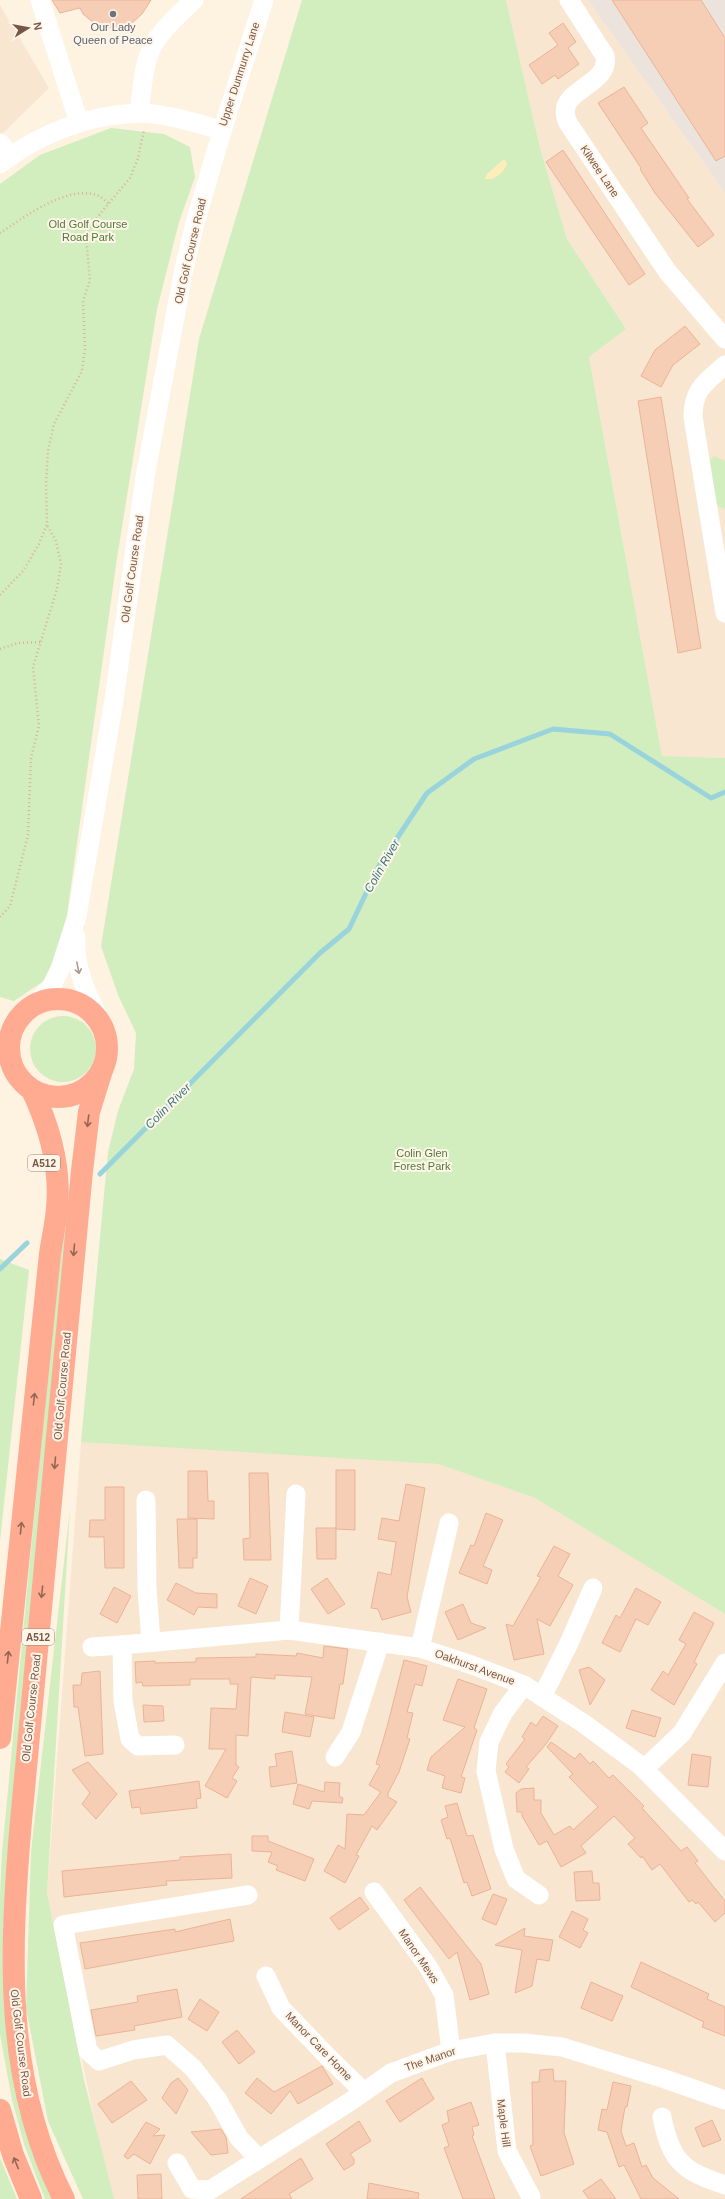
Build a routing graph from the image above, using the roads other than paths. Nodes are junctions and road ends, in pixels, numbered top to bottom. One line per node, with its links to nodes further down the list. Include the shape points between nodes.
1 (40, 0): 6 (street)
2 (194, 0): 5 (street, via 168,26 150,51 143,79)
3 (264, 0): 7 (street, Upper Dunmurry Lane)
4 (569, 0): 9 (street, Kilwee Lane, via 605,56 606,64 598,76 568,100 564,107 564,115 667,271)
5 (144, 113): 6 (street, Upper Dunmurry Lane); 7 (street, Upper Dunmurry Lane)
6 (79, 123): 8 (street, Upper Dunmurry Lane)
7 (222, 131): 13 (street, Old Golf Course Road, via 184,269 149,455 114,700)
8 (4, 154)
9 (725, 339)
10 (725, 365): 11 (street, via 700,387 693,405 693,417)
11 (717, 520): 12 (street)
12 (725, 613)
13 (77, 916): 14 (street, Old Golf Course Road, via 60,969 51,987); 16 (street, one-way to 16, via 75,952 78,972)
14 (31, 1006): 15 (highway, A512); 16 (highway, A512, via 49,999 65,998 80,1003); 19 (highway, A512, via 17,1020 10,1038 10,1059)
15 (0, 1011)
16 (102, 1024): 18 (highway, A512, via 107,1039 107,1055)
17 (0, 1054): 19 (highway, A512)
18 (102, 1070): 19 (highway, A512, via 94,1082 81,1091 67,1096 52,1097); 53 (highway, Old Golf Course Road / A512, one-way to 53, via 89,1112 82,1171 25,1776 12,1962 15,2017 30,2109 41,2145)
19 (22, 1080): 33 (highway, A512, one-way to 19, via 50,1254 47,1178 40,1132)
20 (296, 1494): 24 (street)
21 (146, 1500): 25 (street, via 147,1588)
22 (449, 1523): 29 (street)
23 (593, 1588): 32 (street)
24 (289, 1630): 25 (street, Oakhurst Avenue); 26 (street, Oakhurst Avenue)
25 (158, 1641): 27 (street, Oakhurst Avenue)
26 (380, 1642): 29 (street, Oakhurst Avenue); 35 (street, via 352,1732)
27 (122, 1645): 28 (street, Oakhurst Avenue); 34 (street, via 123,1700 130,1739 138,1746)
28 (92, 1647)
29 (420, 1648): 31 (street, Oakhurst Avenue)
30 (725, 1664): 36 (street, via 682,1733)
31 (524, 1685): 32 (street, Oakhurst Avenue); 40 (street, via 503,1713 488,1742 486,1771 504,1849 516,1879)
32 (542, 1697): 36 (street, Oakhurst Avenue, via 583,1723)
33 (0, 1738)
34 (175, 1745)
35 (335, 1757)
36 (644, 1769): 37 (street, Oakhurst Avenue)
37 (725, 1851)
38 (374, 1892): 43 (street, Manor Mews, via 429,1968 444,1995)
39 (248, 1895): 48 (street, via 63,1925 88,2051 99,2061 133,2050 167,2045 193,2068 217,2099 239,2138)
40 (539, 1895)
41 (266, 1976): 44 (street, Manor Care Home, via 281,2008)
42 (494, 2043): 43 (street, The Manor); 45 (street, The Manor, via 524,2043 562,2048); 51 (street, Maple Hill, via 507,2151)
43 (451, 2050): 44 (street, The Manor, via 391,2073)
44 (364, 2092): 48 (street, The Manor)
45 (725, 2100)
46 (0, 2110): 52 (highway, one-way to 46, via 13,2155)
47 (662, 2117): 50 (street, via 669,2143 676,2158 684,2167)
48 (259, 2159): 49 (street, The Manor, via 210,2190 192,2189)
49 (177, 2163)
50 (725, 2185)
51 (531, 2197)
52 (31, 2199)
53 (64, 2199)

